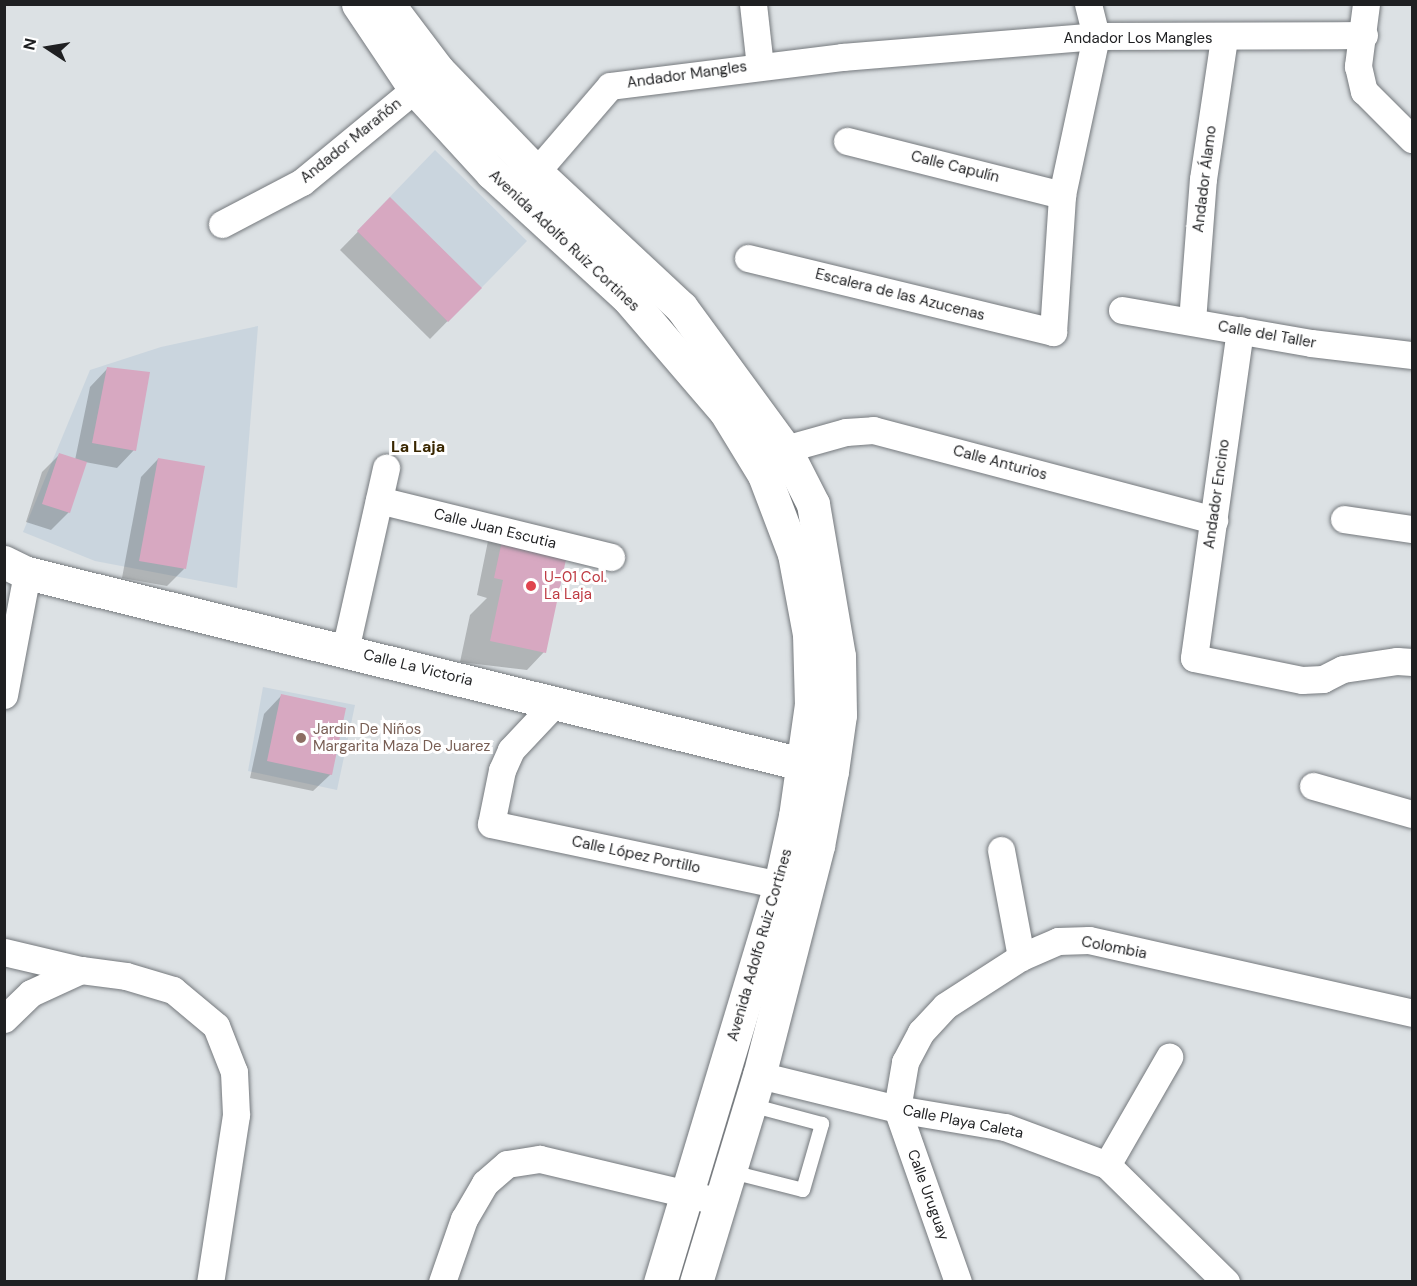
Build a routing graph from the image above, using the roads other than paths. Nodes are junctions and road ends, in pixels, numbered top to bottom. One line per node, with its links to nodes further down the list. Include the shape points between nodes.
1 (358, 4): 11 (main road, Avenida Adolfo Ruiz Cortines)
2 (388, 4): 14 (main road, Avenida Adolfo Ruiz Cortines, via 438,70)
3 (753, 4): 10 (street)
4 (1088, 4): 7 (street)
5 (1366, 4): 6 (street)
6 (1364, 35): 8 (street, Andador Los Mangles); 12 (street, via 1358,66 1364,91)
7 (1096, 36): 8 (street, Andador Los Mangles); 9 (street, Andador Los Mangles); 15 (street)
8 (1224, 38): 19 (street, Andador Álamo, via 1203,180)
9 (842, 57): 10 (street, Andador Mangles)
10 (760, 66): 14 (street, Andador Mangles, via 610,86)
11 (415, 89): 16 (street, Andador Marañón, via 302,182); 34 (main road, Avenida Adolfo Ruiz Cortines, via 492,173 628,298 725,411 764,475 794,554 809,634)
12 (1413, 139)
13 (847, 141): 15 (street, Calle Capulín)
14 (536, 172): 22 (main road, Avenida Adolfo Ruiz Cortines, via 681,307)
15 (1062, 195): 17 (street, Escalera de las Azucenas, via 1053,332)
16 (222, 224)
17 (748, 258)
18 (1122, 310): 19 (street, Calle del Taller)
19 (1191, 321): 20 (street, Calle del Taller)
20 (1239, 330): 21 (street, Calle del Taller); 26 (street, Andador Encino)
21 (1413, 355)
22 (785, 449): 26 (street, Calle Anturios, via 846,432 873,430); 34 (main road, Avenida Adolfo Ruiz Cortines, via 813,504 828,573 839,656 840,715)
23 (386, 468): 24 (street)
24 (379, 500): 28 (street, Calle Juan Escutia); 30 (street)
25 (1344, 519): 27 (street)
26 (1214, 520): 31 (street, Andador Encino, via 1194,658 1302,680 1323,679 1343,669)
27 (1413, 529)
28 (611, 557)
29 (16, 568): 30 (main road, Calle La Victoria); 32 (street)
30 (345, 650): 33 (main road, Calle La Victoria)
31 (1413, 662)
32 (4, 695)
33 (555, 702): 34 (main road, Calle La Victoria); 38 (street, Calle López Portillo, via 511,750 502,770 491,824)
34 (817, 768): 38 (main road, Avenida Adolfo Ruiz Cortines); 45 (main road, Avenida Adolfo Ruiz Cortines, via 818,846)
35 (1313, 786): 36 (street)
36 (1413, 814)
37 (1001, 850): 40 (street)
38 (780, 885): 48 (main road, Avenida Adolfo Ruiz Cortines)
39 (4, 952): 41 (street)
40 (1021, 957): 42 (street, Colombia, via 1058,942 1089,940); 46 (street, Colombia, via 945,1006 921,1032 905,1062)
41 (81, 970): 43 (street, via 31,993); 50 (street, via 126,976 173,990 216,1026 234,1072 236,1115)
42 (1413, 1012)
43 (4, 1019)
44 (1169, 1057): 47 (street)
45 (755, 1090): 46 (street, Calle Playa Caleta); 49 (main road, Avenida Adolfo Ruiz Cortines); 49 (lane, via 822,1124 803,1190)
46 (897, 1109): 47 (street, Calle Playa Caleta, via 1005,1126); 54 (street, Calle Uruguay)
47 (1107, 1165): 55 (street, Calle Playa Caleta)
48 (692, 1178): 49 (street); 51 (street, via 540,1159 507,1164 485,1183 464,1219); 52 (main road, Avenida Adolfo Ruiz Cortines)
49 (726, 1187): 53 (main road, Avenida Adolfo Ruiz Cortines)
50 (210, 1281)
51 (442, 1281)
52 (660, 1281)
53 (696, 1281)
54 (958, 1281)
55 (1226, 1281)

